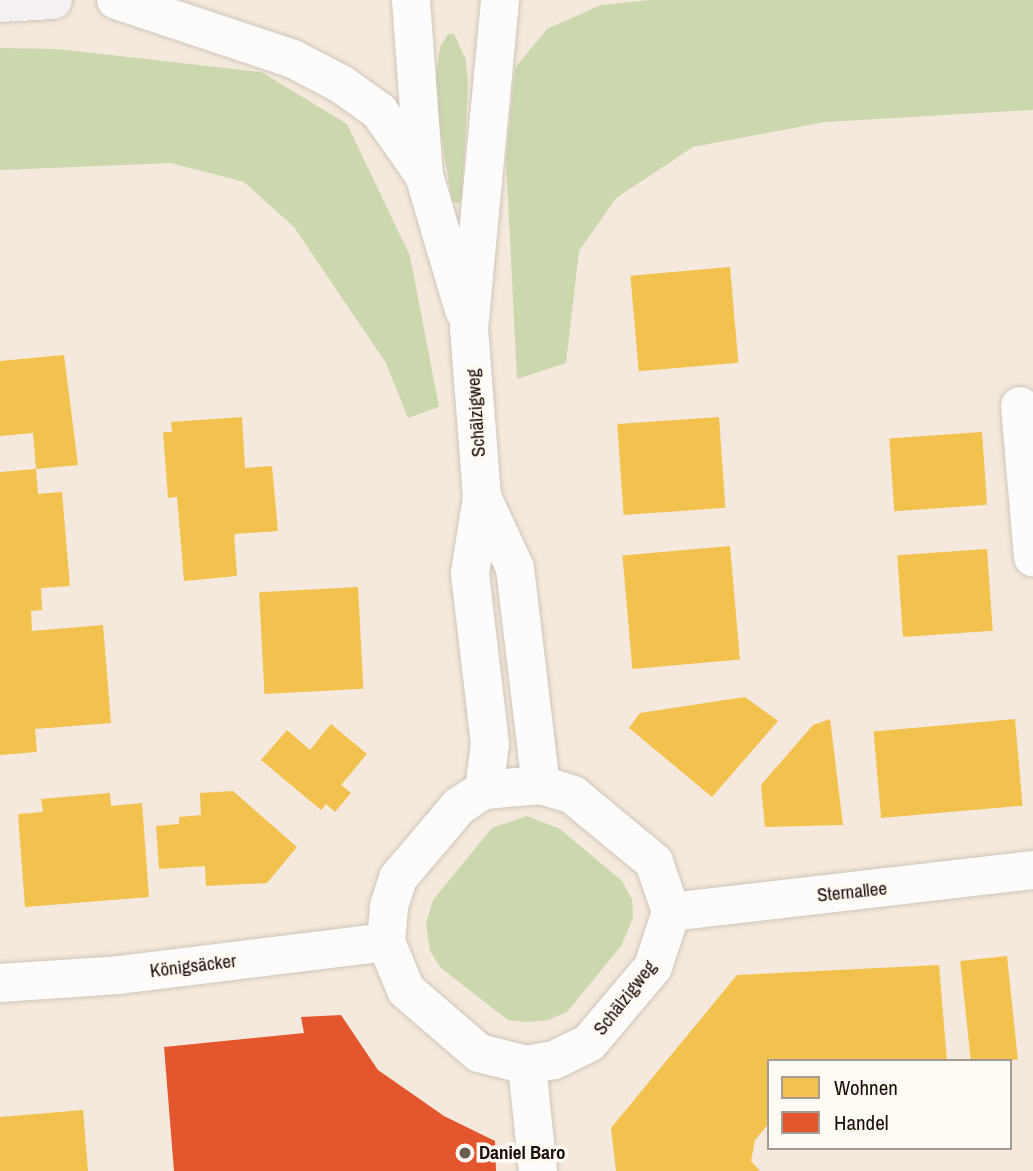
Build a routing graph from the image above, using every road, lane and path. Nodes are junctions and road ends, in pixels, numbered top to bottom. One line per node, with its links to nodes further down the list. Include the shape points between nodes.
1 (54, 0): 5 (main road)
2 (116, 0): 6 (street, via 293,59 341,84 379,111)
3 (411, 0): 6 (street)
4 (500, 0): 7 (street)
5 (0, 4)
6 (424, 175): 7 (street)
7 (469, 329): 9 (street, Schälzigweg)
8 (1020, 406): 10 (street)
9 (482, 497): 11 (street, Schälzigweg, via 514,568); 12 (street, Schälzigweg, via 470,573 490,744)
10 (1033, 557)
11 (541, 785): 12 (street); 14 (street, via 573,794 654,862)
12 (484, 790): 15 (street, Schälzigweg, via 459,806 398,878 388,906)
13 (1033, 870): 14 (street, Sternallee)
14 (671, 912): 17 (street, Schälzigweg, via 653,967 589,1043 554,1060)
15 (386, 942): 16 (street, Königsäcker, via 119,975); 17 (street, Schälzigweg, via 406,990 480,1053)
16 (0, 983)
17 (527, 1065): 18 (street)
18 (538, 1171)

